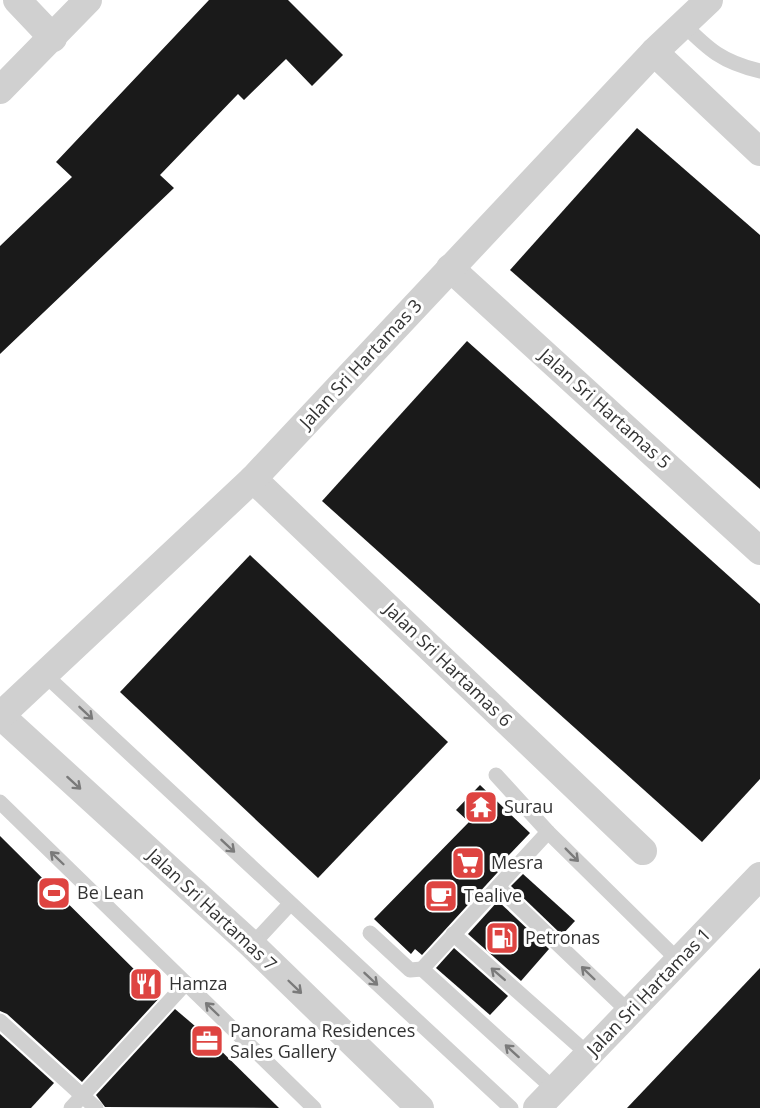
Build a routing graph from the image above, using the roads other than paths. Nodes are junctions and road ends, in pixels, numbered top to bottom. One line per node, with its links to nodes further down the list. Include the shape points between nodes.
1 (17, 0): 5 (street)
2 (88, 0): 5 (street)
3 (709, 0): 4 (street, Jalan Sri Hartamas 3)
4 (682, 23): 6 (street, Jalan Sri Hartamas 3); 7 (lane, via 711,53 734,65)
5 (53, 38): 8 (street)
6 (654, 52): 9 (street); 10 (street, Jalan Sri Hartamas 3)
7 (760, 71)
8 (0, 90)
9 (760, 152)
10 (450, 268): 11 (street, Jalan Sri Hartamas 3); 12 (street, Jalan Sri Hartamas 5)
11 (253, 479): 13 (street, Jalan Sri Hartamas 3); 18 (street, Jalan Sri Hartamas 6)
12 (760, 551)
13 (43, 674): 14 (street, Jalan Sri Hartamas 3); 21 (lane, one-way to 21)
14 (0, 716): 24 (street, Jalan Sri Hartamas 7, one-way to 24)
15 (496, 775): 17 (lane)
16 (0, 802): 27 (lane, one-way to 16)
17 (548, 832): 20 (lane); 25 (lane, one-way to 25)
18 (643, 851)
19 (760, 876): 25 (street, Jalan Sri Hartamas 1)
20 (498, 887): 23 (lane); 28 (lane, one-way to 20)
21 (290, 904): 24 (lane); 37 (lane, one-way to 37)
22 (370, 933): 26 (lane, via 410,970)
23 (453, 934): 26 (lane); 30 (lane, one-way to 23)
24 (252, 945): 36 (street, Jalan Sri Hartamas 7, one-way to 36)
25 (680, 962): 28 (street, Jalan Sri Hartamas 1)
26 (422, 969): 32 (lane, one-way to 26)
27 (186, 983): 31 (lane); 35 (lane, one-way to 27)
28 (630, 1013): 30 (street, Jalan Sri Hartamas 1)
29 (0, 1020): 31 (lane)
30 (590, 1055): 32 (street, Jalan Sri Hartamas 1)
31 (82, 1096): 33 (lane); 34 (lane)
32 (546, 1099)
33 (71, 1108)
34 (96, 1108)
35 (314, 1108)
36 (420, 1108)
37 (510, 1108)

